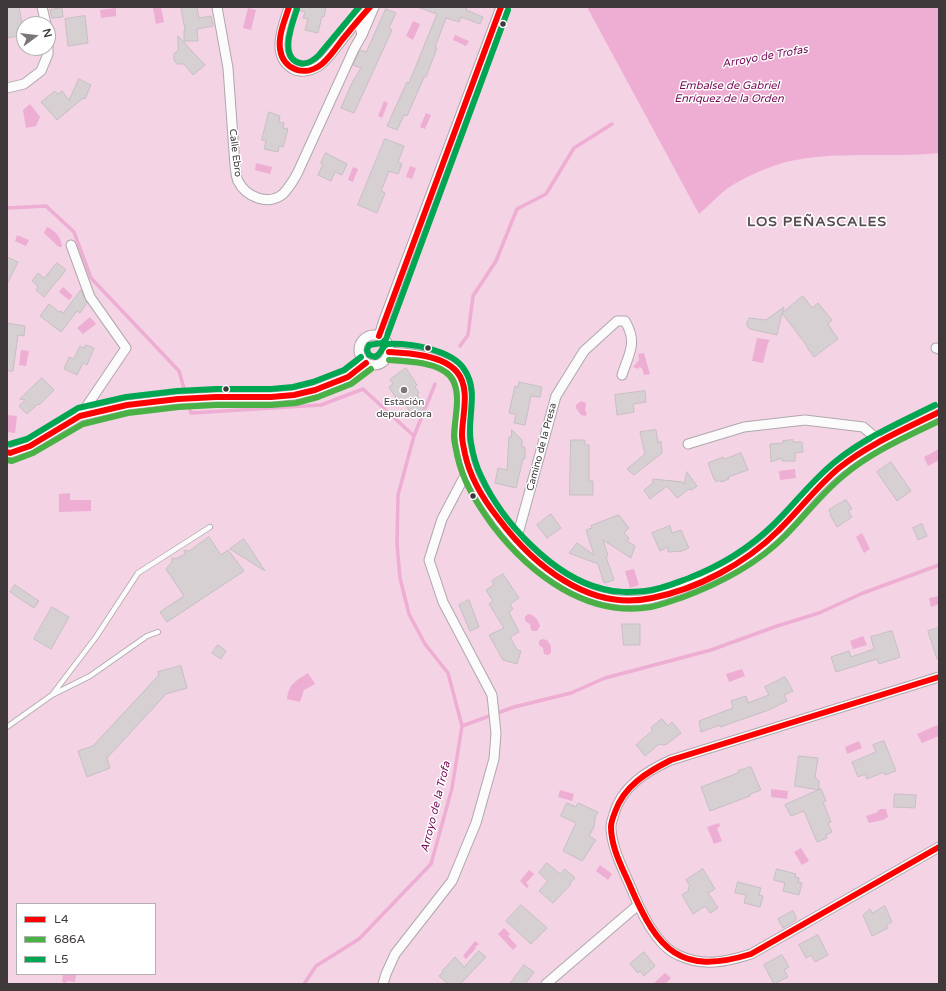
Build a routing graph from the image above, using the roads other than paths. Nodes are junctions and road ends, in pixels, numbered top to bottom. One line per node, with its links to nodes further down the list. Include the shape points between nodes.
1 (217, 7): 9 (street, Calle Ebro, via 228,68 238,181 246,191 258,199 270,200 282,195 290,186)
2 (289, 7): 7 (street, via 279,43 281,56 287,65 297,71 318,67)
3 (370, 7): 6 (street)
4 (374, 7): 8 (street, Calle Ebro)
5 (500, 7): 13 (street)
6 (355, 24): 7 (street); 8 (street, via 360,27)
7 (347, 33): 9 (street)
8 (362, 35): 9 (street, Calle Ebro)
9 (354, 49)
10 (47, 56): 11 (street, via 41,71 24,84)
11 (7, 88)
12 (71, 245): 18 (street, via 90,297 126,348)
13 (379, 336): 14 (street, via 385,340); 15 (street, via 367,336 359,346 361,359)
14 (389, 352): 15 (street, via 387,358 378,365); 22 (street, via 436,359 456,371 464,389 462,437)
15 (366, 363): 18 (street, via 348,377 294,395 178,399 127,405)
16 (622, 375): 24 (street, Camino de la Presa, via 633,344 631,331 625,321 617,320 584,351 556,396)
17 (939, 412): 19 (street)
18 (80, 416): 21 (street, via 30,446)
19 (878, 443): 20 (street, via 863,427 804,420 744,427); 24 (street, via 850,460 828,478 771,539 745,559 686,588 651,599 630,602 587,592 551,572)
20 (688, 444)
21 (7, 452)
22 (470, 475): 24 (street, via 483,498); 31 (street, via 463,479 442,519 429,560 443,602 492,695 496,733 494,759 476,823 452,881 395,954)
23 (210, 527): 27 (lane, via 138,573 96,637)
24 (516, 541)
25 (158, 632): 27 (lane, via 147,636 90,676)
26 (939, 677): 30 (street, via 672,760 638,778 624,793 616,807 610,828 614,846)
27 (52, 696): 28 (lane)
28 (7, 727)
29 (939, 847): 30 (street, via 752,954 730,961 694,961 676,955 654,934)
30 (638, 905): 32 (street)
31 (383, 984)
32 (546, 984)

